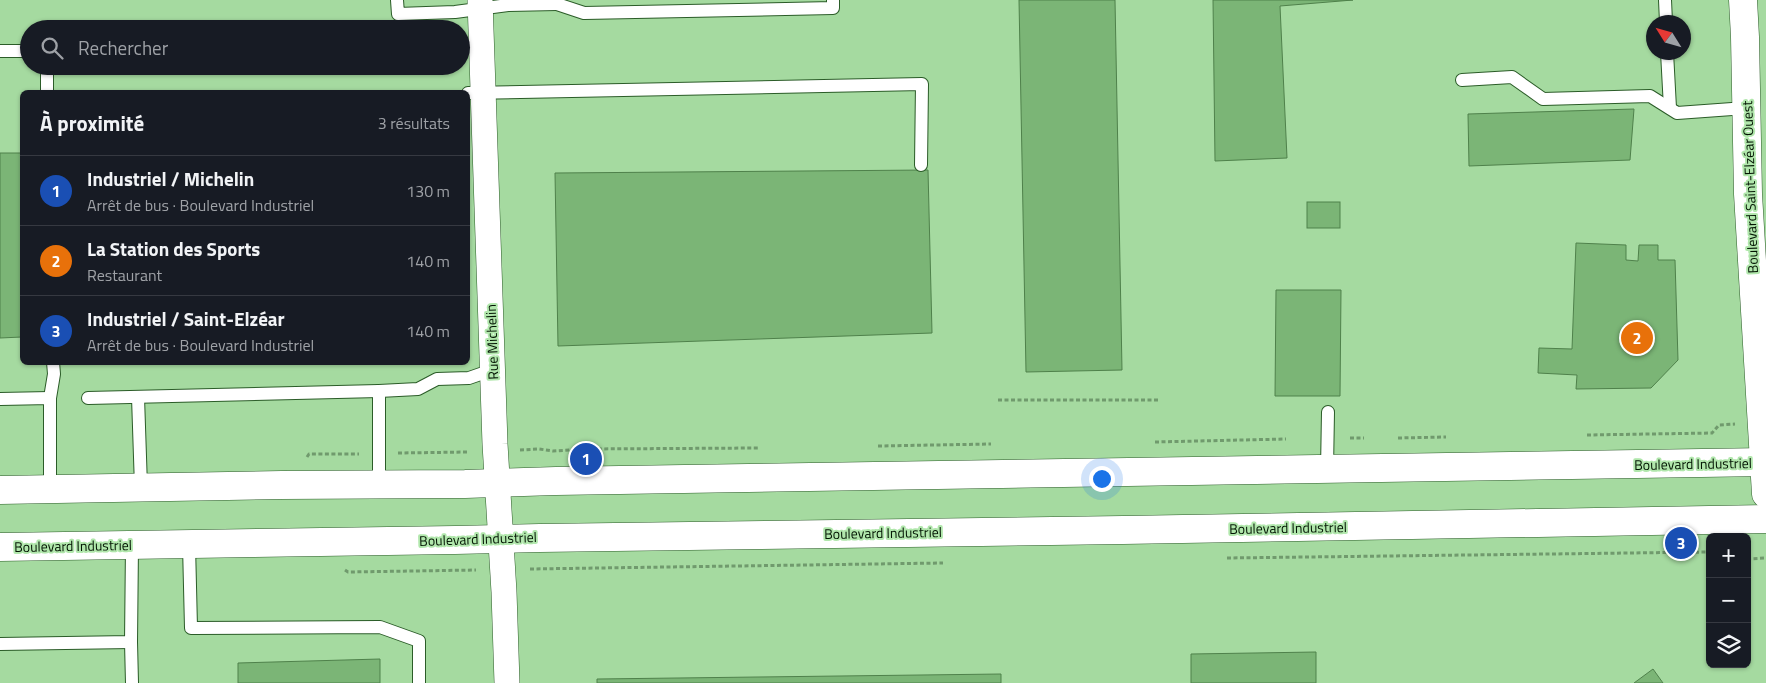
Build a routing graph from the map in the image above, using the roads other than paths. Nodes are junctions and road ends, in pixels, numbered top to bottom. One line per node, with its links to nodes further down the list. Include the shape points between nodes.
1 (397, 0): 6 (lane, via 398,14 455,12)
2 (833, 0): 5 (lane, via 833,8 584,13)
3 (1665, 0): 7 (lane)
4 (1743, 0): 16 (street, Boulevard Saint-Elzéar Ouest)
5 (557, 2): 6 (lane)
6 (480, 4): 14 (street, Rue Michelin)
7 (1666, 15)
8 (20, 50): 9 (lane)
9 (0, 51)
10 (1667, 60): 15 (lane)
11 (47, 75): 13 (lane)
12 (1462, 80): 15 (lane, via 1512,77 1543,99 1650,96)
13 (47, 90)
14 (476, 93): 17 (lane, via 922,84); 19 (street, Rue Michelin)
15 (1670, 108): 16 (lane, via 1677,113)
16 (1746, 108): 26 (street, Boulevard Saint-Elzéar Ouest, via 1748,194)
17 (921, 165)
18 (53, 365): 22 (lane)
19 (492, 370): 20 (lane, via 468,378 437,379 418,389); 28 (street, Rue Michelin)
20 (379, 391): 21 (lane); 29 (lane)
21 (138, 397): 23 (lane); 30 (lane)
22 (50, 398): 24 (lane); 31 (lane)
23 (88, 398)
24 (0, 399)
25 (1328, 412): 27 (lane)
26 (1765, 462): 27 (street, Boulevard Industriel); 33 (street, Boulevard Saint-Elzéar Ouest)
27 (1327, 469): 28 (street, Boulevard Industriel)
28 (498, 483): 29 (street, Boulevard Industriel); 35 (street, Rue Michelin)
29 (379, 484): 30 (street, Boulevard Industriel)
30 (141, 487): 31 (street, Boulevard Industriel)
31 (50, 489): 32 (street, Boulevard Industriel)
32 (0, 490)
33 (1766, 494)
34 (1766, 520): 35 (street, Boulevard Industriel)
35 (501, 539): 37 (street, Boulevard Industriel); 43 (street, Rue Michelin)
36 (132, 545): 37 (street, Boulevard Industriel); 38 (street, Boulevard Industriel); 39 (lane)
37 (189, 545): 42 (lane, via 191,628 380,627 419,641)
38 (0, 548)
39 (131, 642): 40 (lane); 41 (lane)
40 (0, 644)
41 (132, 683)
42 (419, 683)
43 (507, 683)

